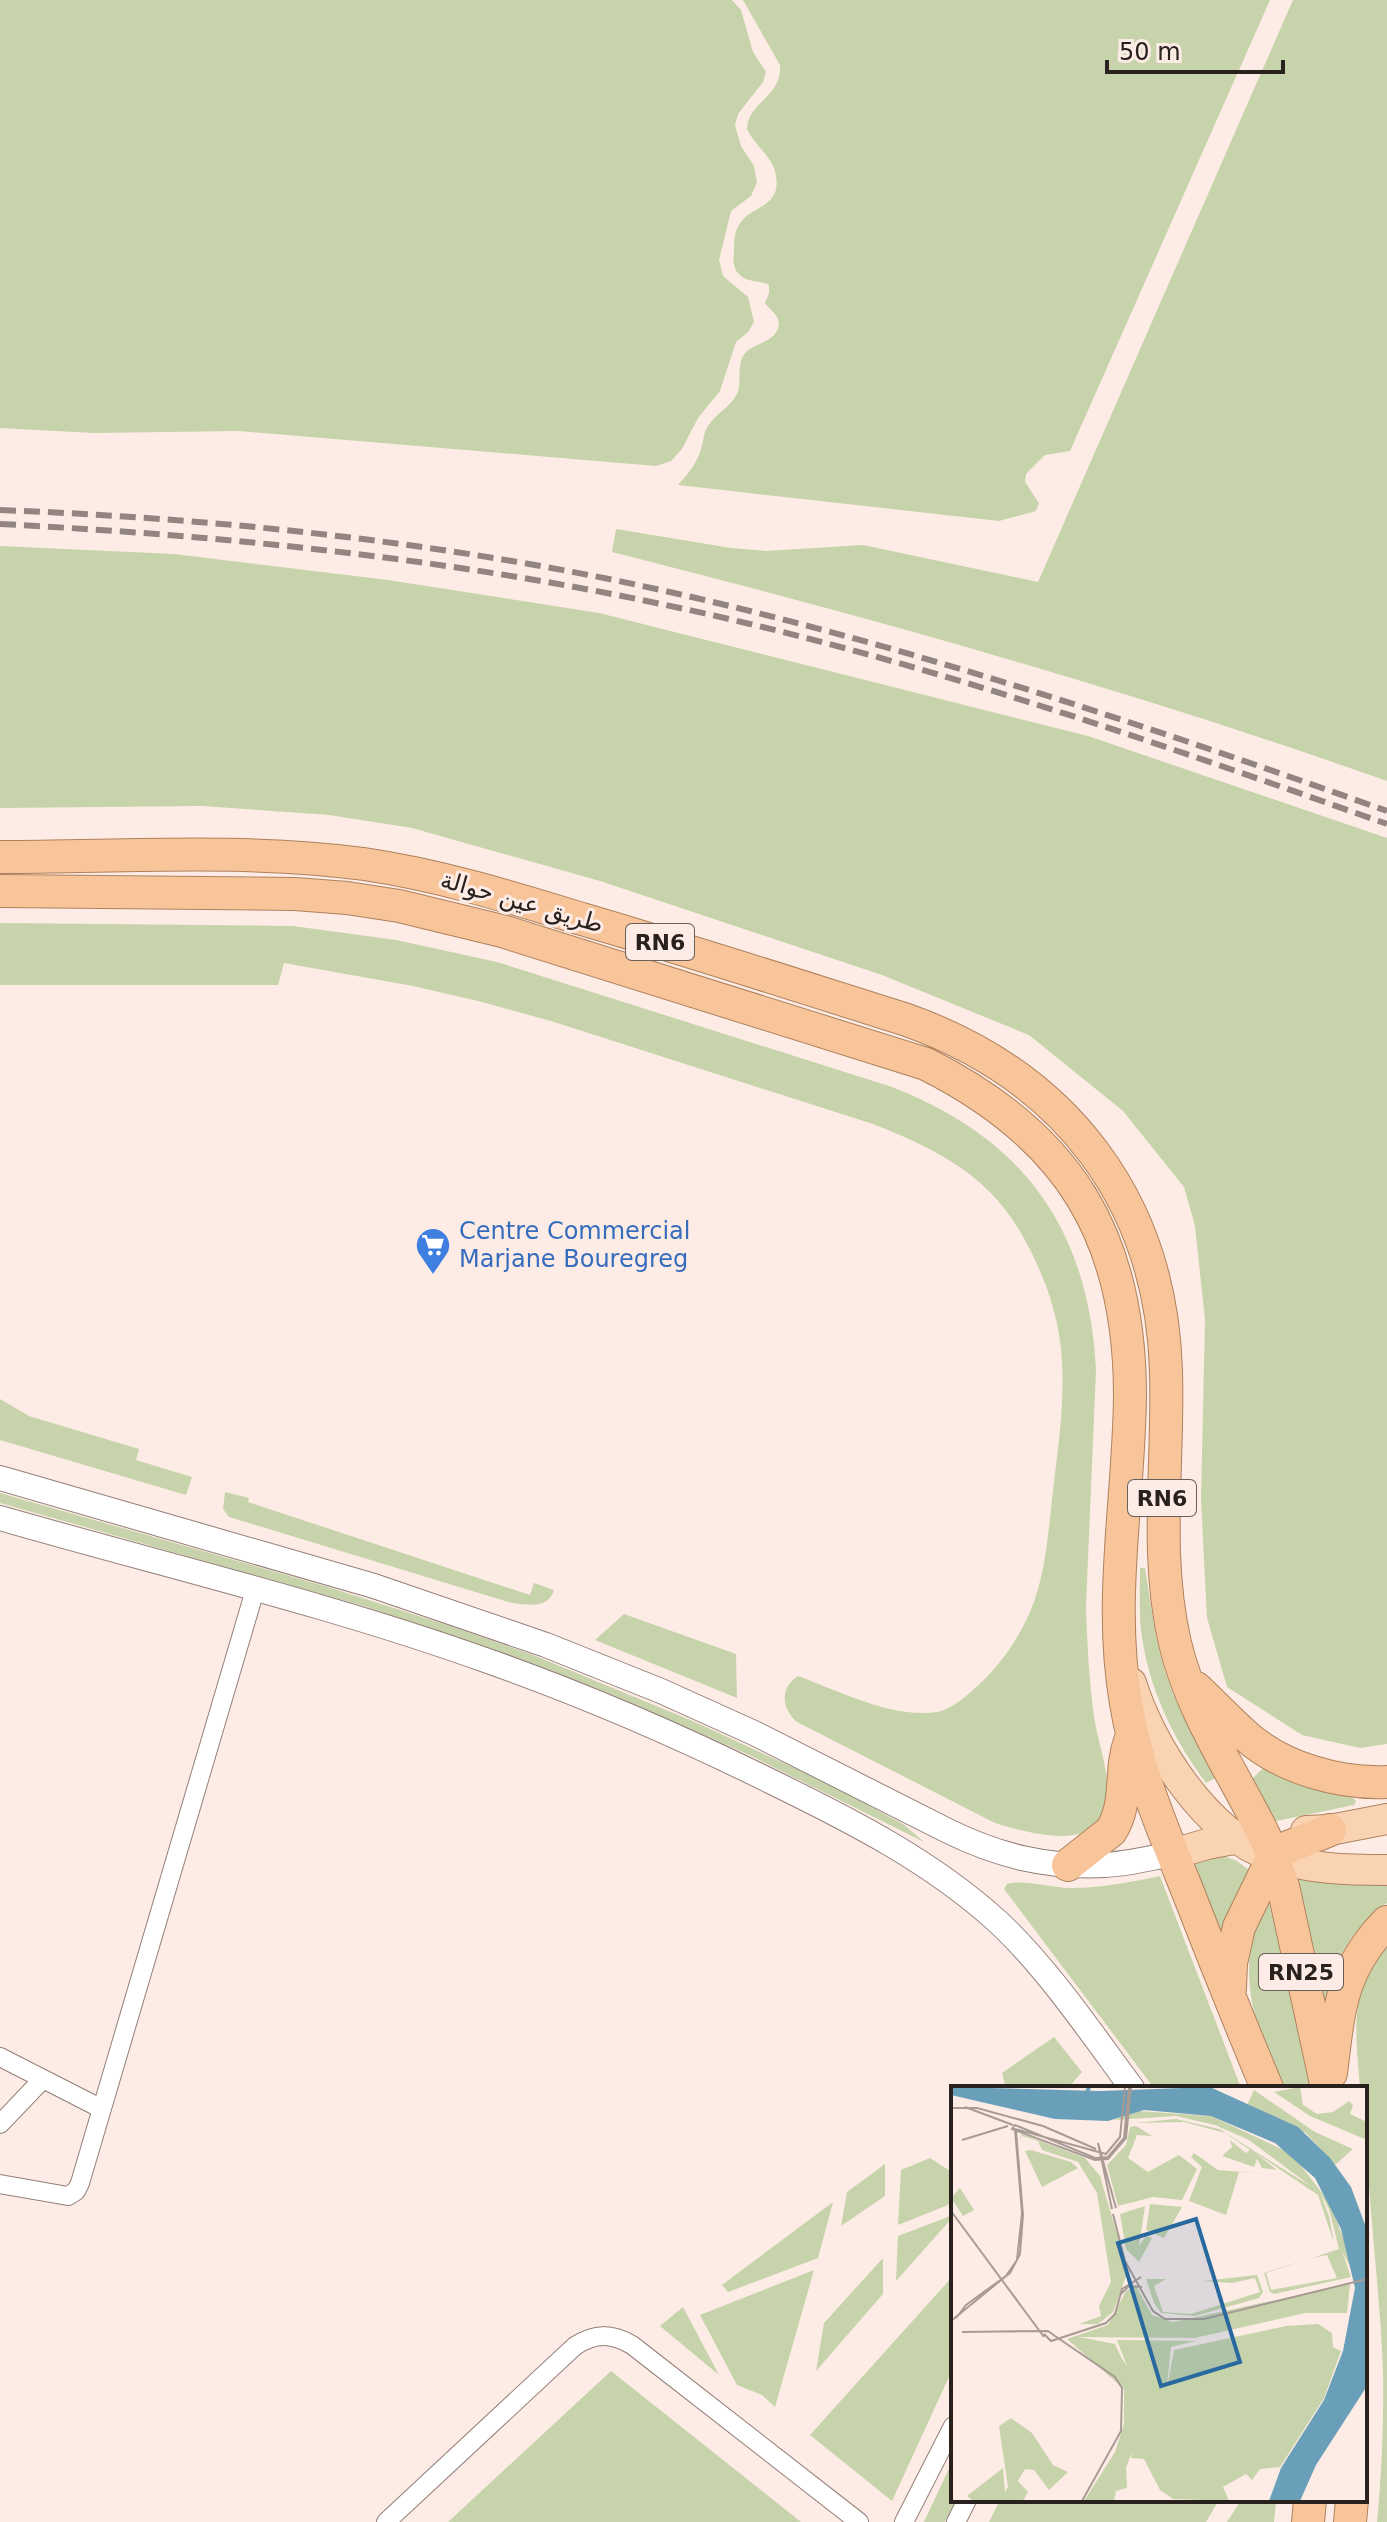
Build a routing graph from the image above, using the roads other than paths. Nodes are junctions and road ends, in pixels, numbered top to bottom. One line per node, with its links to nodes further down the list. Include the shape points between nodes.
1 (0, 857): 7 (highway, طريق عين حوالة / RN6, via 302,858 421,874 615,928 937,1031 994,1060 1055,1109 1087,1144 1106,1169 1148,1255 1162,1316 1167,1420 1162,1498 1169,1610)
2 (0, 891): 6 (highway, طريق عين حوالة / RN6, via 295,894 399,906 502,931 887,1050 926,1064 999,1106 1031,1134 1083,1198 1117,1274 1130,1399)
3 (0, 1478): 14 (street, via 374,1586 546,1645 754,1733 979,1846 1011,1857)
4 (0, 1518): 5 (street)
5 (255, 1590): 20 (street, via 488,1661 600,1704 804,1797 923,1863 998,1922 1032,1957); 24 (street)
6 (1119, 1631): 8 (highway, RN6, via 1122,1683); 12 (main road, via 1133,1691 1159,1748 1196,1799)
7 (1186, 1678): 9 (highway, via 1248,1738 1277,1756 1342,1779); 12 (highway, RN6)
8 (1133, 1734): 13 (highway, RN6); 14 (highway, via 1116,1824)
9 (1387, 1782)
10 (1387, 1819): 11 (main road)
11 (1330, 1830): 12 (highway, via 1288,1847)
12 (1258, 1843): 13 (main road); 15 (main road, via 1333,1867); 17 (highway, RN25, via 1231,1963); 22 (highway, RN25, via 1283,1886)
13 (1173, 1854): 14 (street, via 1107,1865); 17 (highway, RN25)
14 (1068, 1865)
15 (1387, 1870)
16 (1387, 1922): 23 (highway, RN25, via 1371,1938 1345,1985)
17 (1231, 1999): 21 (highway, RN25)
18 (0, 2058): 19 (street)
19 (43, 2079): 24 (street); 25 (street)
20 (1130, 2086)
21 (1266, 2086)
22 (1328, 2086)
23 (1328, 2086)
24 (102, 2109): 26 (street, via 76,2191 59,2196)
25 (0, 2124)
26 (0, 2184)
27 (951, 2430): 33 (street)
28 (966, 2502): 34 (street)
29 (1310, 2502): 35 (highway)
30 (1352, 2502): 36 (highway)
31 (386, 2522): 32 (street, via 575,2346 603,2335 632,2345)
32 (859, 2522)
33 (904, 2522)
34 (956, 2522)
35 (1308, 2522)
36 (1350, 2522)

